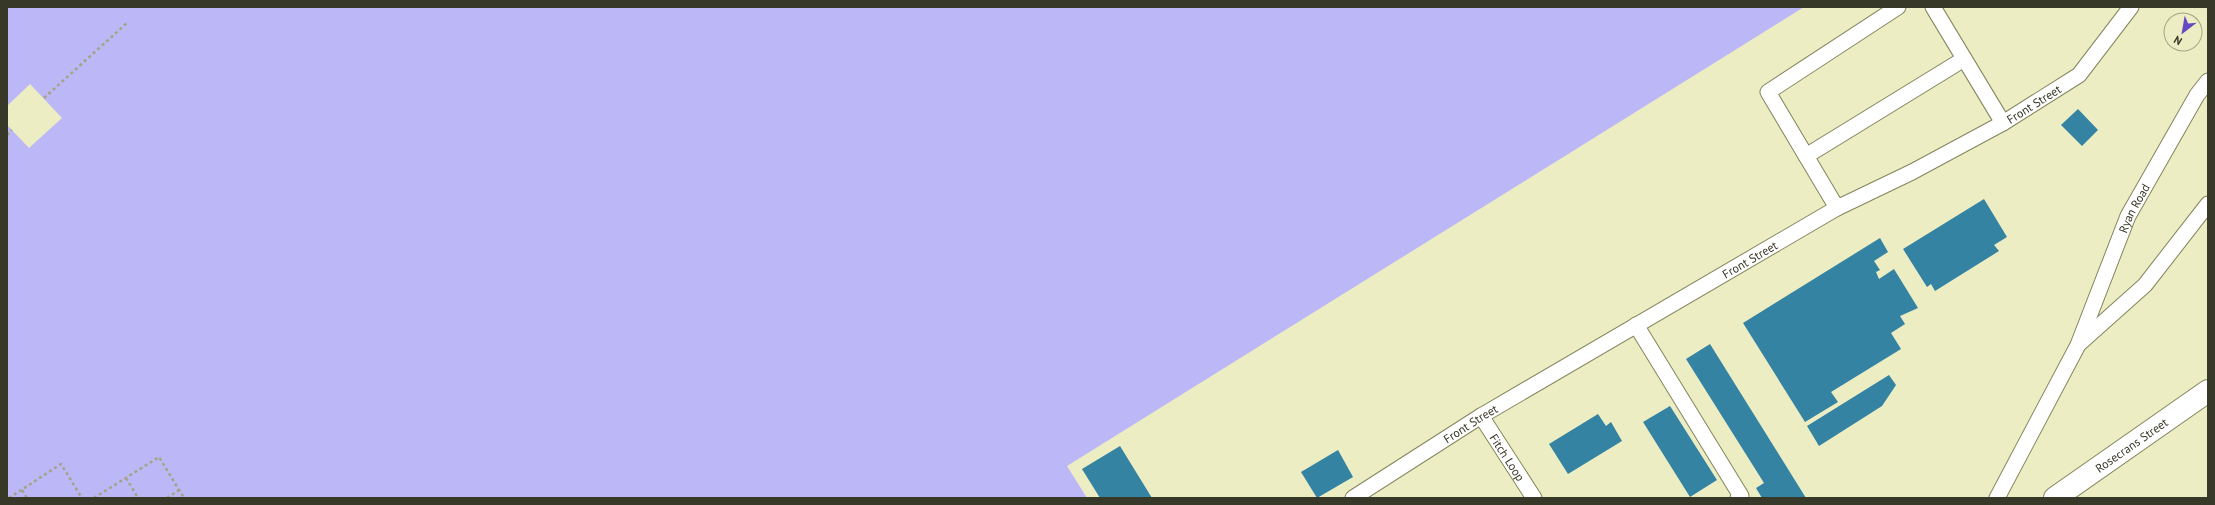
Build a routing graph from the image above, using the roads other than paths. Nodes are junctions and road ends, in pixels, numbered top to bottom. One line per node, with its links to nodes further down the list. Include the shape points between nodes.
1 (1898, 7): 7 (lane, via 1768,92)
2 (1933, 7): 4 (lane)
3 (2131, 7): 6 (lane, Front Street, via 2079,75)
4 (1964, 59): 6 (lane); 7 (lane)
5 (2208, 81): 11 (lane, Ryan Road, via 2197,95 2128,216)
6 (2003, 123): 9 (lane, Front Street, via 1912,172)
7 (1806, 156): 9 (lane)
8 (2208, 204): 11 (lane, Ryan Road, via 2145,285)
9 (1837, 208): 10 (lane, Front Street)
10 (1636, 325): 13 (lane, Front Street); 16 (lane, via 1741,496)
11 (2078, 345): 17 (lane, Ryan Road)
12 (2208, 391): 18 (street, Rosecrans Street)
13 (1481, 416): 14 (lane, Front Street); 15 (lane, Fitch Loop)
14 (1353, 498)
15 (1534, 498)
16 (1738, 498)
17 (1997, 498)
18 (2055, 498)

